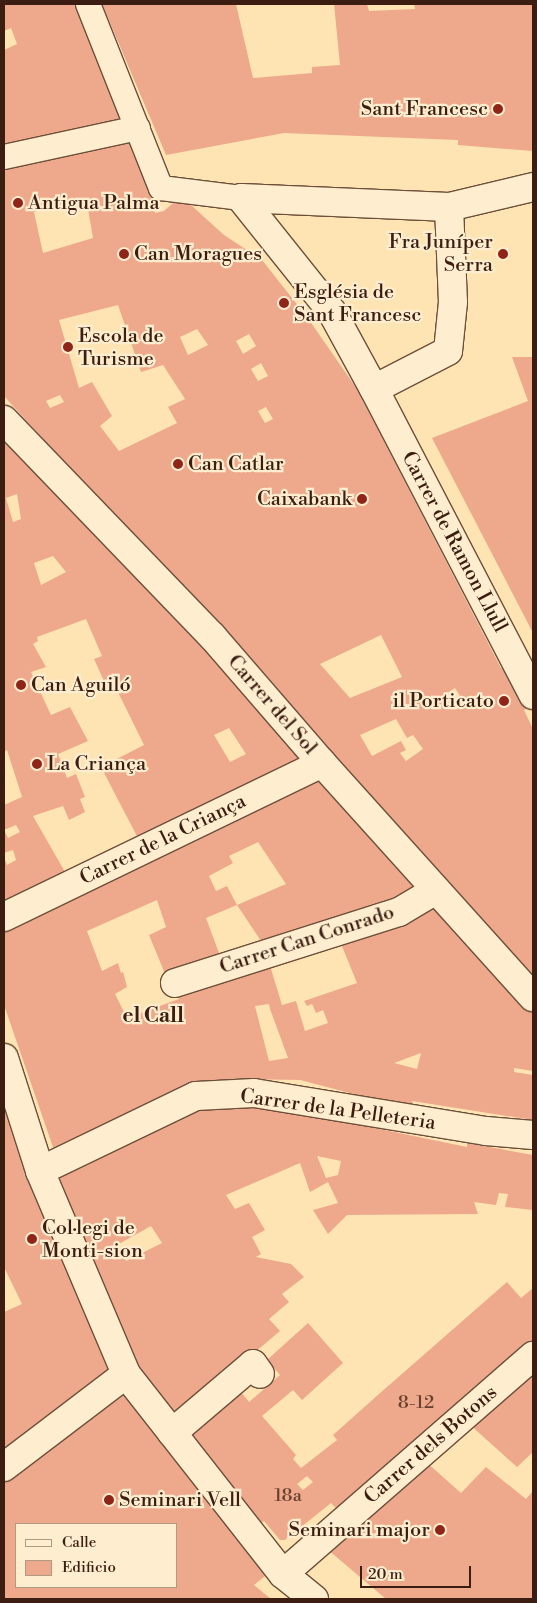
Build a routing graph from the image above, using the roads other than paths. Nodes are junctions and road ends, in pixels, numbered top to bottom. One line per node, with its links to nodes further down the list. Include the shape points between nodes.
1 (88, 4): 2 (street)
2 (138, 128): 3 (street); 5 (street, via 161,188)
3 (4, 157)
4 (533, 187): 6 (street)
5 (241, 198): 6 (street); 7 (street, Carrer de Ramon Llull, via 332,312)
6 (449, 207): 7 (street, via 453,302 448,351)
7 (374, 389): 9 (street, Carrer de Ramon Llull)
8 (4, 420): 10 (street, Carrer del Sol, via 212,636)
9 (533, 695)
10 (322, 763): 11 (street, Carrer del Sol); 12 (street, Carrer de la Criança)
11 (436, 890): 13 (street, Carrer Can Conrado, via 399,912); 14 (street, Carrer del Sol)
12 (4, 917)
13 (176, 983)
14 (533, 997)
15 (4, 1058): 17 (street)
16 (533, 1135): 17 (street, Carrer de la Pelleteria, via 486,1131 254,1093 196,1096)
17 (40, 1171): 19 (street)
18 (533, 1356): 23 (street, Carrer dels Botons)
19 (126, 1374): 21 (street); 22 (street)
20 (260, 1374): 21 (street, via 253,1364)
21 (172, 1433): 23 (street)
22 (4, 1467)
23 (283, 1574): 24 (street)
24 (314, 1599)

